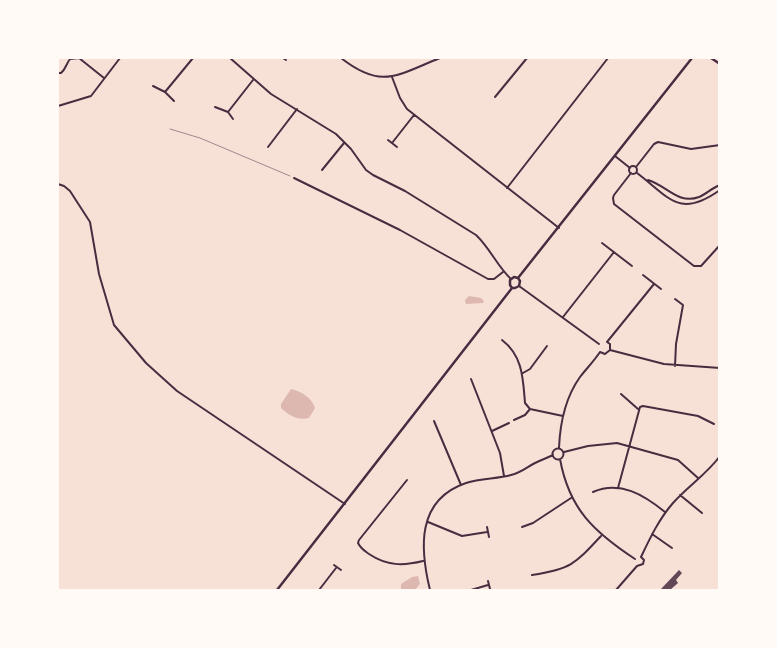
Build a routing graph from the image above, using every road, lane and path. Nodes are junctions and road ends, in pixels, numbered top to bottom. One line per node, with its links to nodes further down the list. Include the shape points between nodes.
1 (120, 58): 13 (street)
2 (192, 58): 16 (street)
3 (230, 58): 14 (street)
4 (341, 58): 12 (street, via 368,75)
5 (440, 58): 12 (street)
6 (527, 58): 17 (street)
7 (607, 58): 42 (street)
8 (692, 58): 32 (main road)
9 (711, 58): 10 (main road)
10 (720, 64)
11 (58, 73): 13 (street, via 64,71 70,59 79,58)
12 (392, 77): 23 (street, via 403,105)
13 (104, 78): 19 (street, via 91,96)
14 (253, 80): 21 (street); 22 (street)
15 (153, 86): 16 (street)
16 (166, 92): 18 (street)
17 (495, 97)
18 (174, 101)
19 (58, 106)
20 (215, 107): 22 (street)
21 (297, 110): 27 (street, via 328,128); 30 (street)
22 (228, 112): 24 (street)
23 (414, 115): 28 (street); 42 (street)
24 (233, 119)
25 (170, 129): 38 (path, via 200,138)
26 (388, 140): 28 (street)
27 (344, 143): 35 (street); 49 (street, via 373,175 476,235)
28 (392, 143): 31 (street)
29 (720, 145): 33 (street, via 691,149 658,142)
30 (268, 147)
31 (397, 147)
32 (615, 156): 34 (street); 44 (main road)
33 (636, 167): 34 (street); 37 (street)
34 (630, 168): 36 (street)
35 (322, 170)
36 (631, 173): 37 (street); 46 (street, via 614,195 614,204 694,266 701,266)
37 (637, 173): 39 (street)
38 (294, 178): 49 (street, via 384,221 488,278 494,279)
39 (645, 179): 41 (street, via 685,199 698,197); 43 (street, via 672,200 684,204 705,200)
40 (58, 184): 91 (street, via 70,191 90,222 114,325 146,363 177,390)
41 (720, 185)
42 (507, 188): 44 (street)
43 (720, 190)
44 (559, 228): 51 (main road)
45 (602, 243): 47 (street)
46 (720, 245)
47 (614, 252): 48 (street); 58 (street)
48 (632, 266)
49 (503, 272): 52 (street)
50 (643, 275): 53 (street)
51 (518, 278): 52 (main road); 54 (main road)
52 (511, 279): 55 (main road, via 509,284)
53 (654, 284): 56 (street); 60 (street)
54 (519, 286): 55 (main road); 58 (street)
55 (512, 288): 91 (main road)
56 (661, 289)
57 (674, 299): 64 (street, via 683,305)
58 (563, 317): 60 (street)
59 (502, 340): 66 (street, via 513,350)
60 (603, 342): 62 (street, via 610,344); 63 (street)
61 (547, 346): 66 (street)
62 (610, 350): 63 (street, via 605,354); 64 (street)
63 (600, 352): 71 (street, via 574,386)
64 (675, 366): 65 (street)
65 (720, 368)
66 (523, 373): 70 (street, via 525,403)
67 (472, 379): 76 (street)
68 (621, 394): 69 (street)
69 (638, 408): 75 (street, via 643,406 698,416); 77 (street)
70 (530, 409): 71 (street); 72 (street, via 526,415)
71 (563, 416): 78 (street)
72 (514, 420)
73 (434, 421): 86 (street)
74 (509, 423): 76 (street)
75 (714, 424)
76 (492, 431): 83 (street)
77 (629, 446): 79 (street, via 612,443); 84 (street, via 678,460); 87 (street)
78 (559, 448): 79 (street); 80 (street, via 554,450)
79 (564, 452): 82 (street)
80 (553, 456): 82 (street); 83 (street)
81 (720, 456): 84 (street)
82 (560, 459): 90 (street)
83 (504, 476): 86 (street)
84 (698, 478): 89 (street)
85 (407, 480): 104 (street, via 358,543 362,549 389,563 403,565)
86 (461, 485): 94 (street, via 445,495)
87 (618, 488): 88 (street); 92 (street, via 644,496)
88 (593, 492)
89 (680, 495): 92 (street); 93 (street)
90 (571, 498): 96 (street); 99 (street)
91 (345, 504): 111 (main road)
92 (666, 512): 98 (street)
93 (702, 513)
94 (427, 521): 97 (street, via 462,536); 104 (street, via 422,541)
95 (487, 527): 97 (street)
96 (522, 527)
97 (487, 532): 100 (street)
98 (652, 534): 101 (street); 102 (street)
99 (601, 536): 103 (street); 107 (street, via 571,566)
100 (489, 537)
101 (672, 548)
102 (641, 557): 103 (street); 105 (street, via 643,564)
103 (635, 559): 105 (street)
104 (424, 560): 113 (street)
105 (637, 566): 115 (street)
106 (341, 570): 112 (street, via 335,567)
107 (532, 575)
108 (488, 580): 109 (street)
109 (488, 585): 110 (street); 114 (street)
110 (490, 589)
111 (277, 590)
112 (319, 590)
113 (430, 590)
114 (471, 590)
115 (616, 590)

